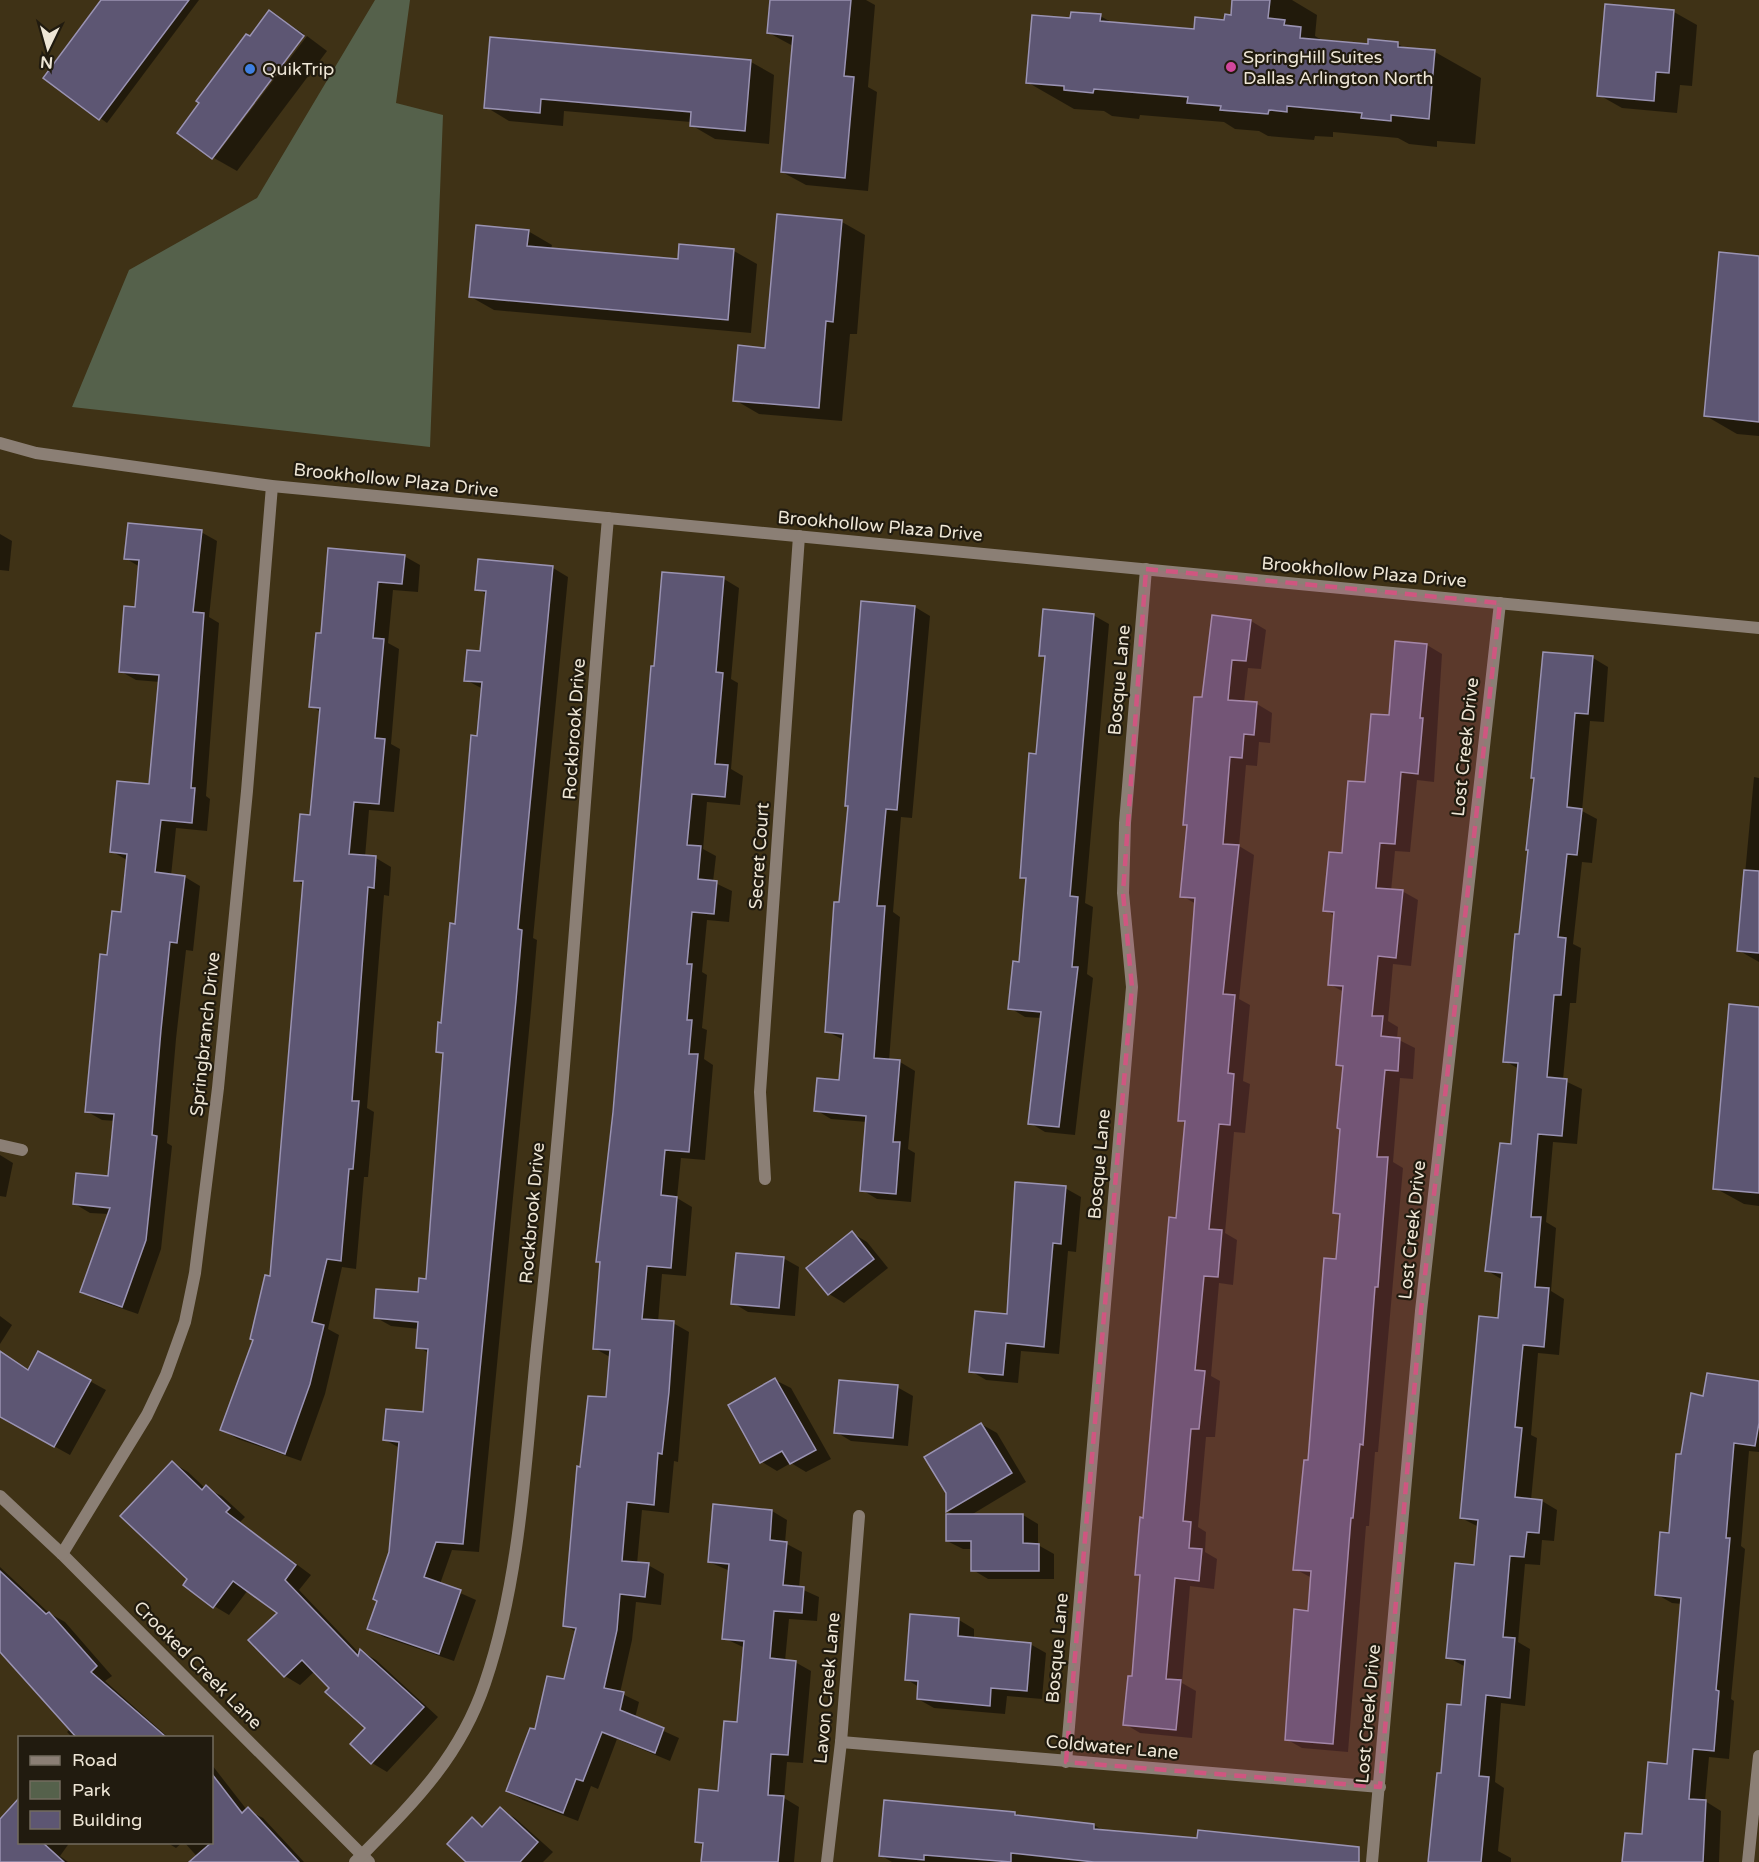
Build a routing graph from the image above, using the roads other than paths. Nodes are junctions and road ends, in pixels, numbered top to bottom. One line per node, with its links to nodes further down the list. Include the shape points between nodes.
1 (0, 443): 2 (street, Brookhollow Plaza Drive, via 36,453)
2 (272, 486): 3 (street, Brookhollow Plaza Drive); 13 (street, Springbranch Drive, via 247,792 195,1273 185,1322 166,1375 147,1415)
3 (608, 518): 4 (street, Brookhollow Plaza Drive); 19 (street, Rockbrook Drive, via 546,1270 510,1590 485,1684 457,1746 427,1788)
4 (799, 536): 5 (street, Brookhollow Plaza Drive); 10 (street, Secret Court, via 760,1092)
5 (1146, 569): 6 (street, Brookhollow Plaza Drive); 16 (street, Bosque Lane, via 1125,823 1123,893 1132,987)
6 (1500, 603): 7 (street, Brookhollow Plaza Drive); 17 (street, Lost Creek Drive, via 1421,1311)
7 (1759, 628)
8 (0, 1145): 9 (street)
9 (22, 1149)
10 (765, 1179)
11 (0, 1496): 13 (street, Crooked Creek Lane)
12 (859, 1516): 14 (street, Lavon Creek Lane)
13 (62, 1554): 19 (street, Crooked Creek Lane)
14 (841, 1742): 16 (street, Coldwater Lane); 20 (street, Lavon Creek Lane)
15 (1759, 1756): 18 (street)
16 (1066, 1762): 17 (street, Coldwater Lane)
17 (1380, 1787): 21 (street, Lost Creek Drive)
18 (1756, 1808): 22 (street)
19 (362, 1860)
20 (827, 1862)
21 (1372, 1862)
22 (1748, 1862)

